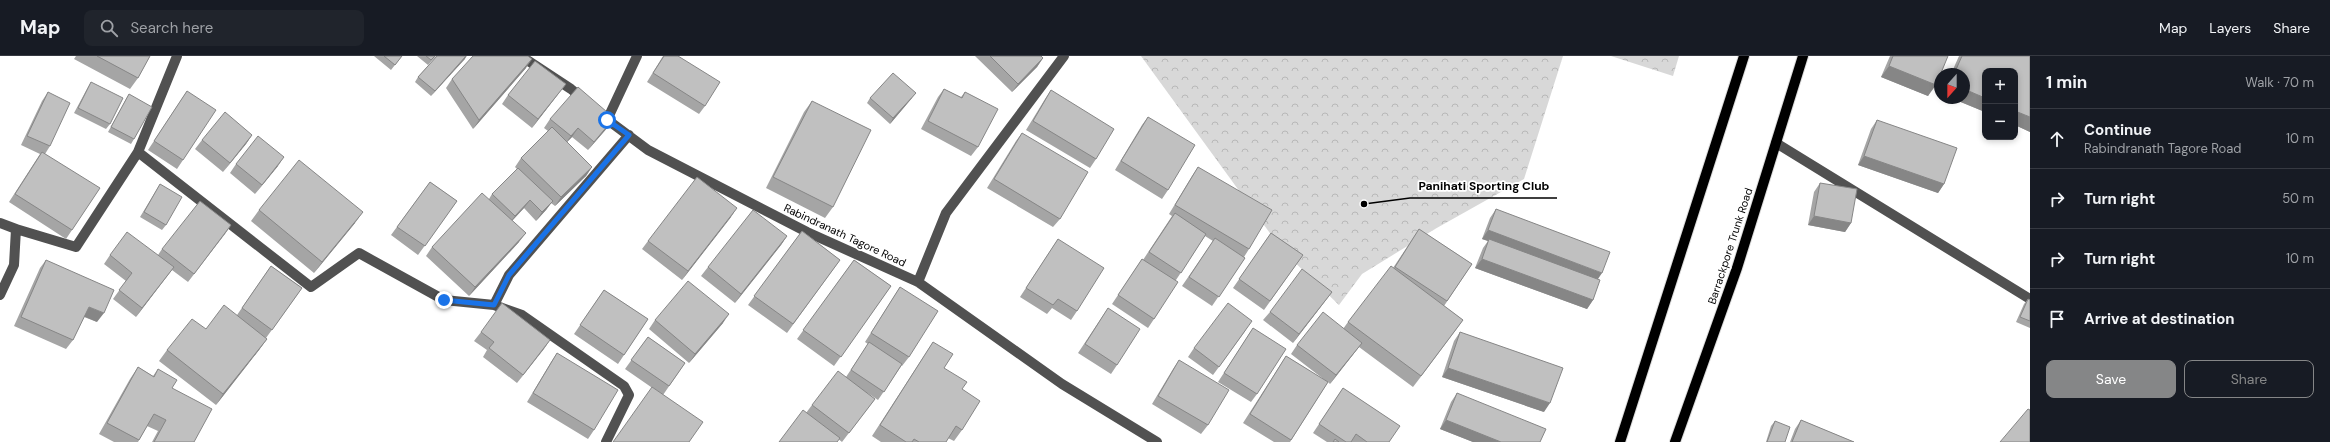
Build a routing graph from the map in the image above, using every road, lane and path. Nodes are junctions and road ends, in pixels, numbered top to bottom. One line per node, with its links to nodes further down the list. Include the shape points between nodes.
1 (177, 56): 10 (street)
2 (521, 56): 7 (street, Rabindranath Tagore Road, via 571,88)
3 (637, 56): 7 (street)
4 (1064, 56): 13 (street, via 946,213)
5 (1744, 56): 19 (main road)
6 (1803, 56): 9 (main road, Barrackpore Trunk Road)
7 (607, 120): 8 (street, Rabindranath Tagore Road)
8 (629, 135): 13 (street, Rabindranath Tagore Road, via 648,150 800,228); 16 (street, via 509,275)
9 (1776, 144): 15 (street); 20 (main road, Barrackpore Trunk Road, via 1737,268)
10 (138, 152): 12 (street, via 76,247); 16 (street, via 311,287 359,253 444,300)
11 (0, 223): 12 (street)
12 (16, 229): 14 (street, via 14,265)
13 (918, 282): 18 (street, Rabindranath Tagore Road, via 1062,384)
14 (0, 295)
15 (2030, 299)
16 (494, 305): 17 (street, via 522,315 624,386 629,395)
17 (606, 442)
18 (1157, 442)
19 (1620, 442)
20 (1675, 442)

